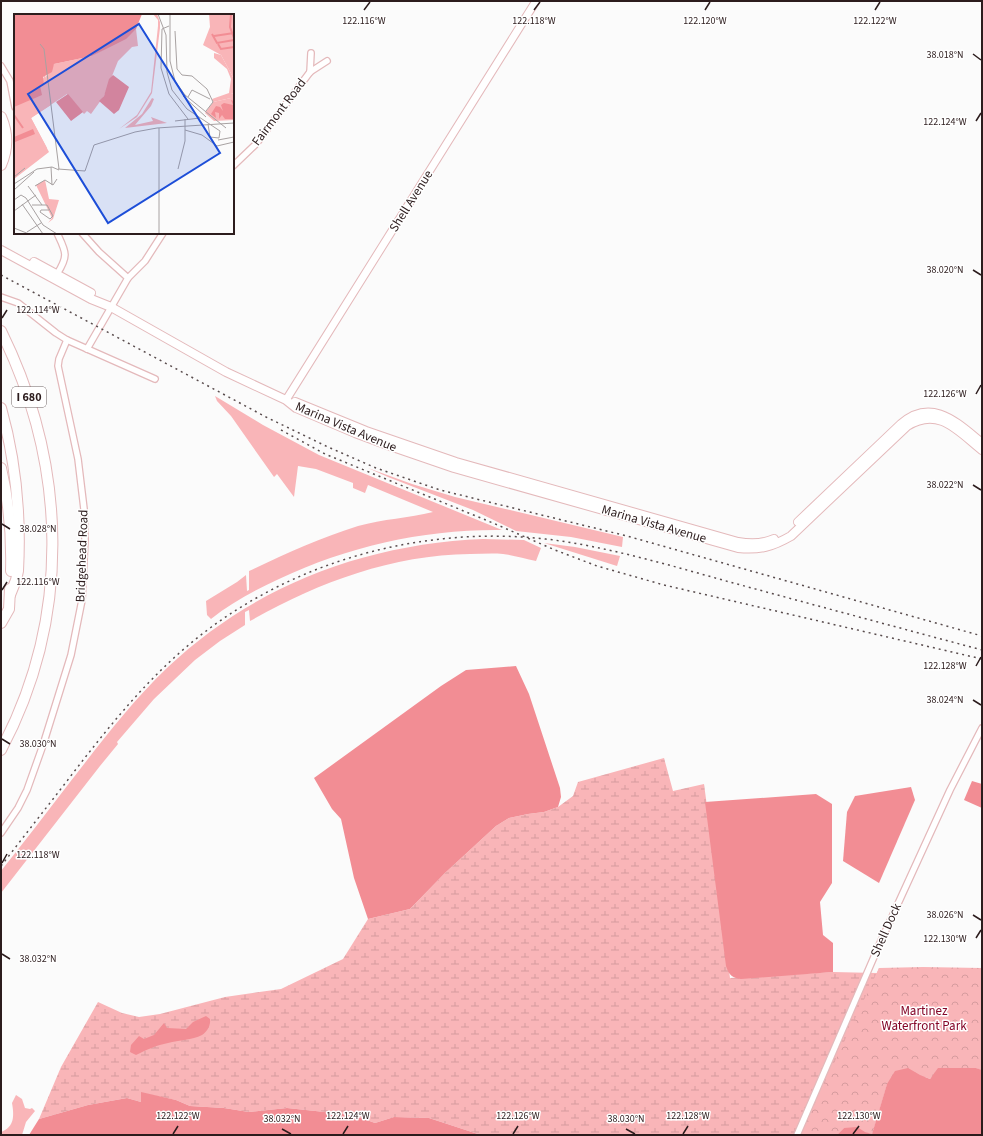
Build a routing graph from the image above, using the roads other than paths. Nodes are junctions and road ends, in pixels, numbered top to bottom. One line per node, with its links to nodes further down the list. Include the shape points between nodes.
1 (536, 1): 23 (street, Shell Avenue)
2 (310, 53): 5 (street)
3 (327, 61): 5 (street, Fairmont Road)
4 (1, 66): 6 (street, via 10,82)
5 (310, 72): 9 (street, Fairmont Road, via 256,144)
6 (14, 102)
7 (1, 117): 8 (highway, via 7,142)
8 (1, 165)
9 (234, 165)
10 (58, 234): 15 (street, via 65,249 65,255)
11 (83, 234): 16 (street)
12 (162, 234): 16 (street, via 145,261)
13 (1, 244): 15 (main road, Marina Vista Avenue)
14 (1, 250): 18 (main road, Marina Vista Avenue, via 91,299)
15 (57, 274): 18 (main road, Marina Vista Avenue)
16 (128, 278): 18 (street)
17 (1, 297): 20 (street, via 18,303)
18 (111, 307): 21 (street); 23 (main road, Marina Vista Avenue, via 226,372)
19 (1, 331): 31 (highway, I 680, via 21,374 39,431 50,490 52,549 49,597 39,650 23,701)
20 (67, 340): 21 (street); 32 (street, Bridgehead Road, via 60,353 58,366 78,460 84,510 85,561 82,600 71,655 43,745 24,796)
21 (87, 349): 22 (street)
22 (155, 379)
23 (286, 400): 25 (main road, Marina Vista Avenue, via 456,462 749,544 768,542 786,533 911,417 926,412 945,416); 26 (main road, Marina Vista Avenue, via 296,408 322,419 425,458 738,548 749,549 772,546 791,536 907,426 920,419 944,421)
24 (1, 408): 28 (highway, I 680, via 12,454 19,512 18,571)
25 (982, 443)
26 (982, 450)
27 (1, 468): 28 (highway, I 680, via 11,536)
28 (10, 595): 29 (highway, I 680, via 9,609)
29 (1, 623)
30 (982, 728): 33 (street, Shell Dock, via 950,790 880,943)
31 (1, 750)
32 (1, 833)
33 (797, 1135)

